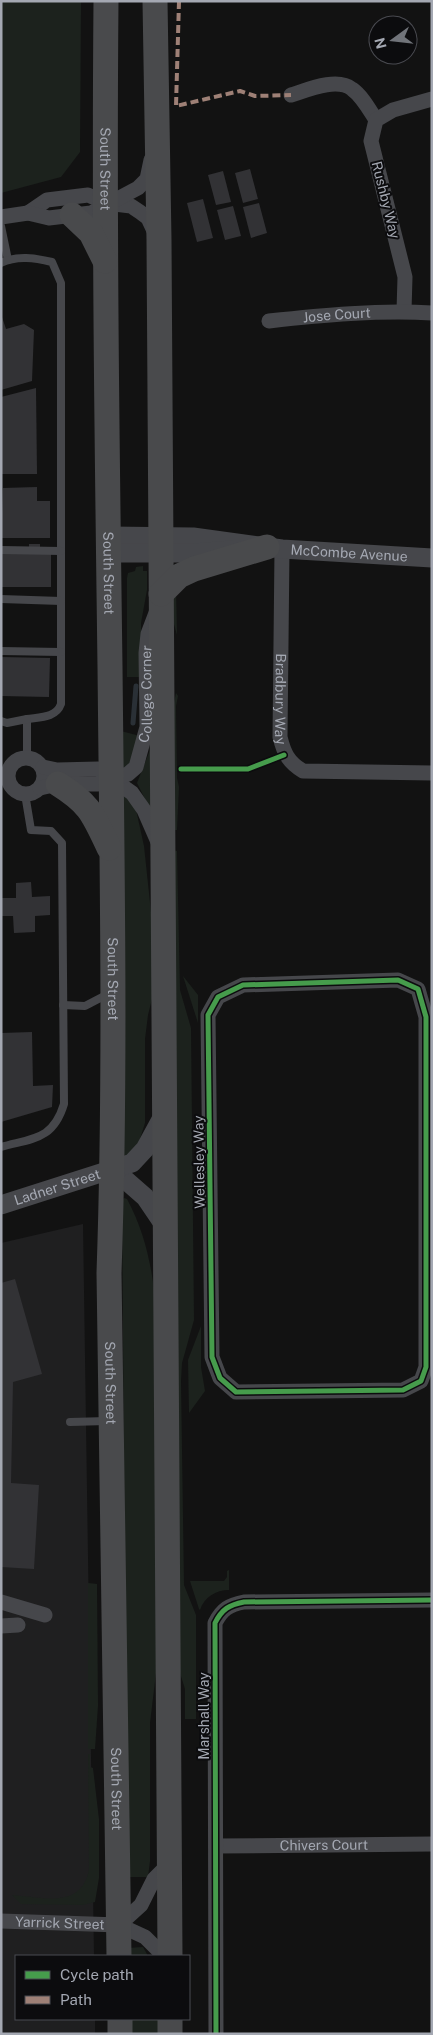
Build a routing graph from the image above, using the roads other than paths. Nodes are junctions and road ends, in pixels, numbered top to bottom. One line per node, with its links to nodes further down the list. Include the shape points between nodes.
1 (106, 1): 7 (highway, South Street)
2 (155, 1): 6 (highway)
3 (291, 95): 5 (street, via 312,88 350,87)
4 (432, 99): 5 (street, via 393,110)
5 (376, 120): 15 (street, Rushby Way, via 371,141 405,277)
6 (157, 131): 7 (street, via 146,179 130,195); 12 (highway)
7 (106, 203): 8 (street, via 88,195 47,200); 9 (street, via 91,213); 12 (street, via 130,206 140,212 148,218); 14 (highway, South Street)
8 (28, 213): 9 (street, via 49,218); 10 (street)
9 (72, 215): 14 (highway, via 91,233)
10 (1, 217)
11 (1, 226): 13 (lane)
12 (159, 240): 19 (highway)
13 (5, 261): 22 (lane, via 34,257 52,262 61,283)
14 (106, 263): 18 (highway, South Street)
15 (404, 311): 16 (street); 17 (street, Jose Court)
16 (432, 313)
17 (269, 321)
18 (109, 544): 19 (street, McCombe Avenue); 34 (highway, South Street)
19 (160, 544): 20 (street, McCombe Avenue, via 193,537); 24 (highway)
20 (274, 548): 23 (street, McCombe Avenue); 24 (highway, via 194,569 180,576); 32 (street, Bradbury Way, via 280,737 284,755 302,771)
21 (1, 550): 22 (lane)
22 (61, 551): 26 (lane)
23 (432, 558)
24 (161, 594): 34 (street, College Corner, via 147,641 147,727 142,750 132,771); 38 (highway)
25 (1, 599): 26 (lane)
26 (61, 601): 28 (lane)
27 (1, 651): 28 (lane)
28 (61, 652): 29 (lane, via 61,704 58,710 54,714)
29 (27, 719): 30 (lane, via 7,723); 31 (lane)
30 (1, 720)
31 (27, 757): 33 (street, via 17,760); 35 (street, via 39,762)
32 (432, 773)
33 (5, 777): 36 (street, via 14,790)
34 (111, 778): 35 (street, College Corner, via 97,784); 35 (street, via 98,768 57,770); 37 (highway, South Street); 38 (street, via 132,793 144,810 158,842)
35 (47, 780): 36 (street); 37 (highway, via 78,797 89,808)
36 (25, 794): 40 (lane, via 31,830 51,832 62,843)
37 (113, 858): 39 (highway, South Street)
38 (163, 889): 41 (highway)
39 (112, 992): 40 (lane, via 86,1006); 43 (highway, South Street)
40 (63, 1005): 42 (lane, via 64,1104 59,1120 45,1135)
41 (164, 1113): 43 (street, Ladner Street, via 145,1150 132,1163); 46 (highway)
42 (1, 1147)
43 (112, 1170): 44 (street, Ladner Street); 46 (street, Ladner Street, via 145,1197); 47 (highway, South Street, via 109,1273)
44 (3, 1202)
45 (429, 1212): 45 (street, Wellesley Way, via 426,1367 421,1381 404,1390 236,1392 220,1378 212,1357 208,1015 218,997 243,985 398,980 418,989 426,1017)
46 (164, 1225): 56 (highway)
47 (111, 1421): 48 (lane); 58 (highway, South Street)
48 (70, 1422)
49 (432, 1600): 55 (street, Marshall Way, via 244,1602 225,1609 215,1623)
50 (1, 1602): 51 (street)
51 (45, 1615)
52 (18, 1625): 53 (street)
53 (1, 1626)
54 (432, 1844): 55 (street, Chivers Court)
55 (216, 1846): 66 (street, Marshall Way)
56 (169, 1864): 58 (street, Yarrick Street, via 154,1878 141,1905); 61 (highway)
57 (1, 1921): 58 (street, Yarrick Street)
58 (118, 1925): 59 (highway, South Street); 60 (street, Yarrick Street, via 146,1937)
59 (119, 1955)
60 (163, 1955)
61 (170, 1955)
62 (120, 2020): 64 (highway)
63 (170, 2020): 65 (highway)
64 (120, 2034)
65 (170, 2034)
66 (216, 2034)

